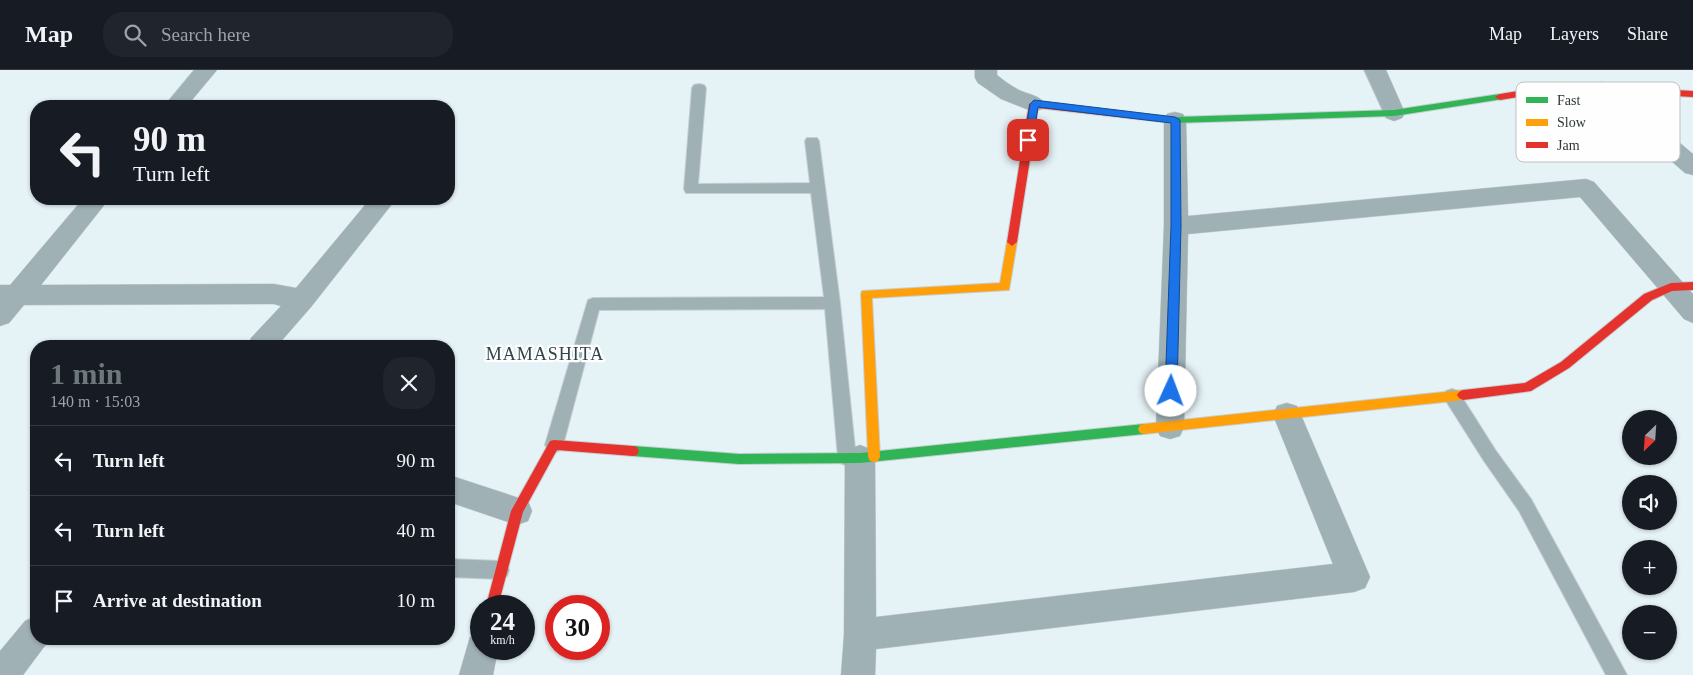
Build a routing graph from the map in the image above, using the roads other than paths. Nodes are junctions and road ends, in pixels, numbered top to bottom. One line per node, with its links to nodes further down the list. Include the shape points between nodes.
1 (206, 70): 8 (street)
2 (986, 70): 9 (street, via 986,78 1018,100)
3 (1375, 70): 10 (street)
4 (699, 88): 15 (lane, via 691,189)
5 (1680, 93): 7 (street)
6 (1516, 94): 10 (street)
7 (1693, 94)
8 (181, 100)
9 (1034, 104): 11 (street); 29 (street, via 1005,287 866,294)
10 (1394, 113): 11 (street)
11 (1175, 120): 18 (street)
12 (812, 141): 15 (lane)
13 (1680, 156): 14 (street)
14 (1693, 167)
15 (817, 188): 22 (lane)
16 (92, 205): 21 (street)
17 (379, 205): 20 (street)
18 (1176, 226): 19 (street, via 1586,188); 27 (street)
19 (1682, 287): 23 (street); 25 (street, via 1648,298 1565,365 1527,388)
20 (302, 300): 21 (street, via 274,294); 24 (street)
21 (5, 302)
22 (832, 303): 28 (lane, via 593,304); 29 (lane)
23 (1693, 312)
24 (266, 340)
25 (1452, 396): 26 (street); 41 (lane, via 1525,505)
26 (1288, 415): 27 (street); 35 (street, via 1354,577)
27 (1170, 427): 29 (street)
28 (554, 445): 29 (street, via 739,459); 31 (street)
29 (860, 458): 35 (street)
30 (455, 491): 31 (street)
31 (518, 511): 33 (street)
32 (455, 568): 33 (lane)
33 (500, 570): 34 (street)
34 (494, 595)
35 (860, 635): 40 (street)
36 (30, 640): 38 (street)
37 (479, 660): 39 (street)
38 (2, 675)
39 (476, 675)
40 (858, 675)
41 (1617, 675)

